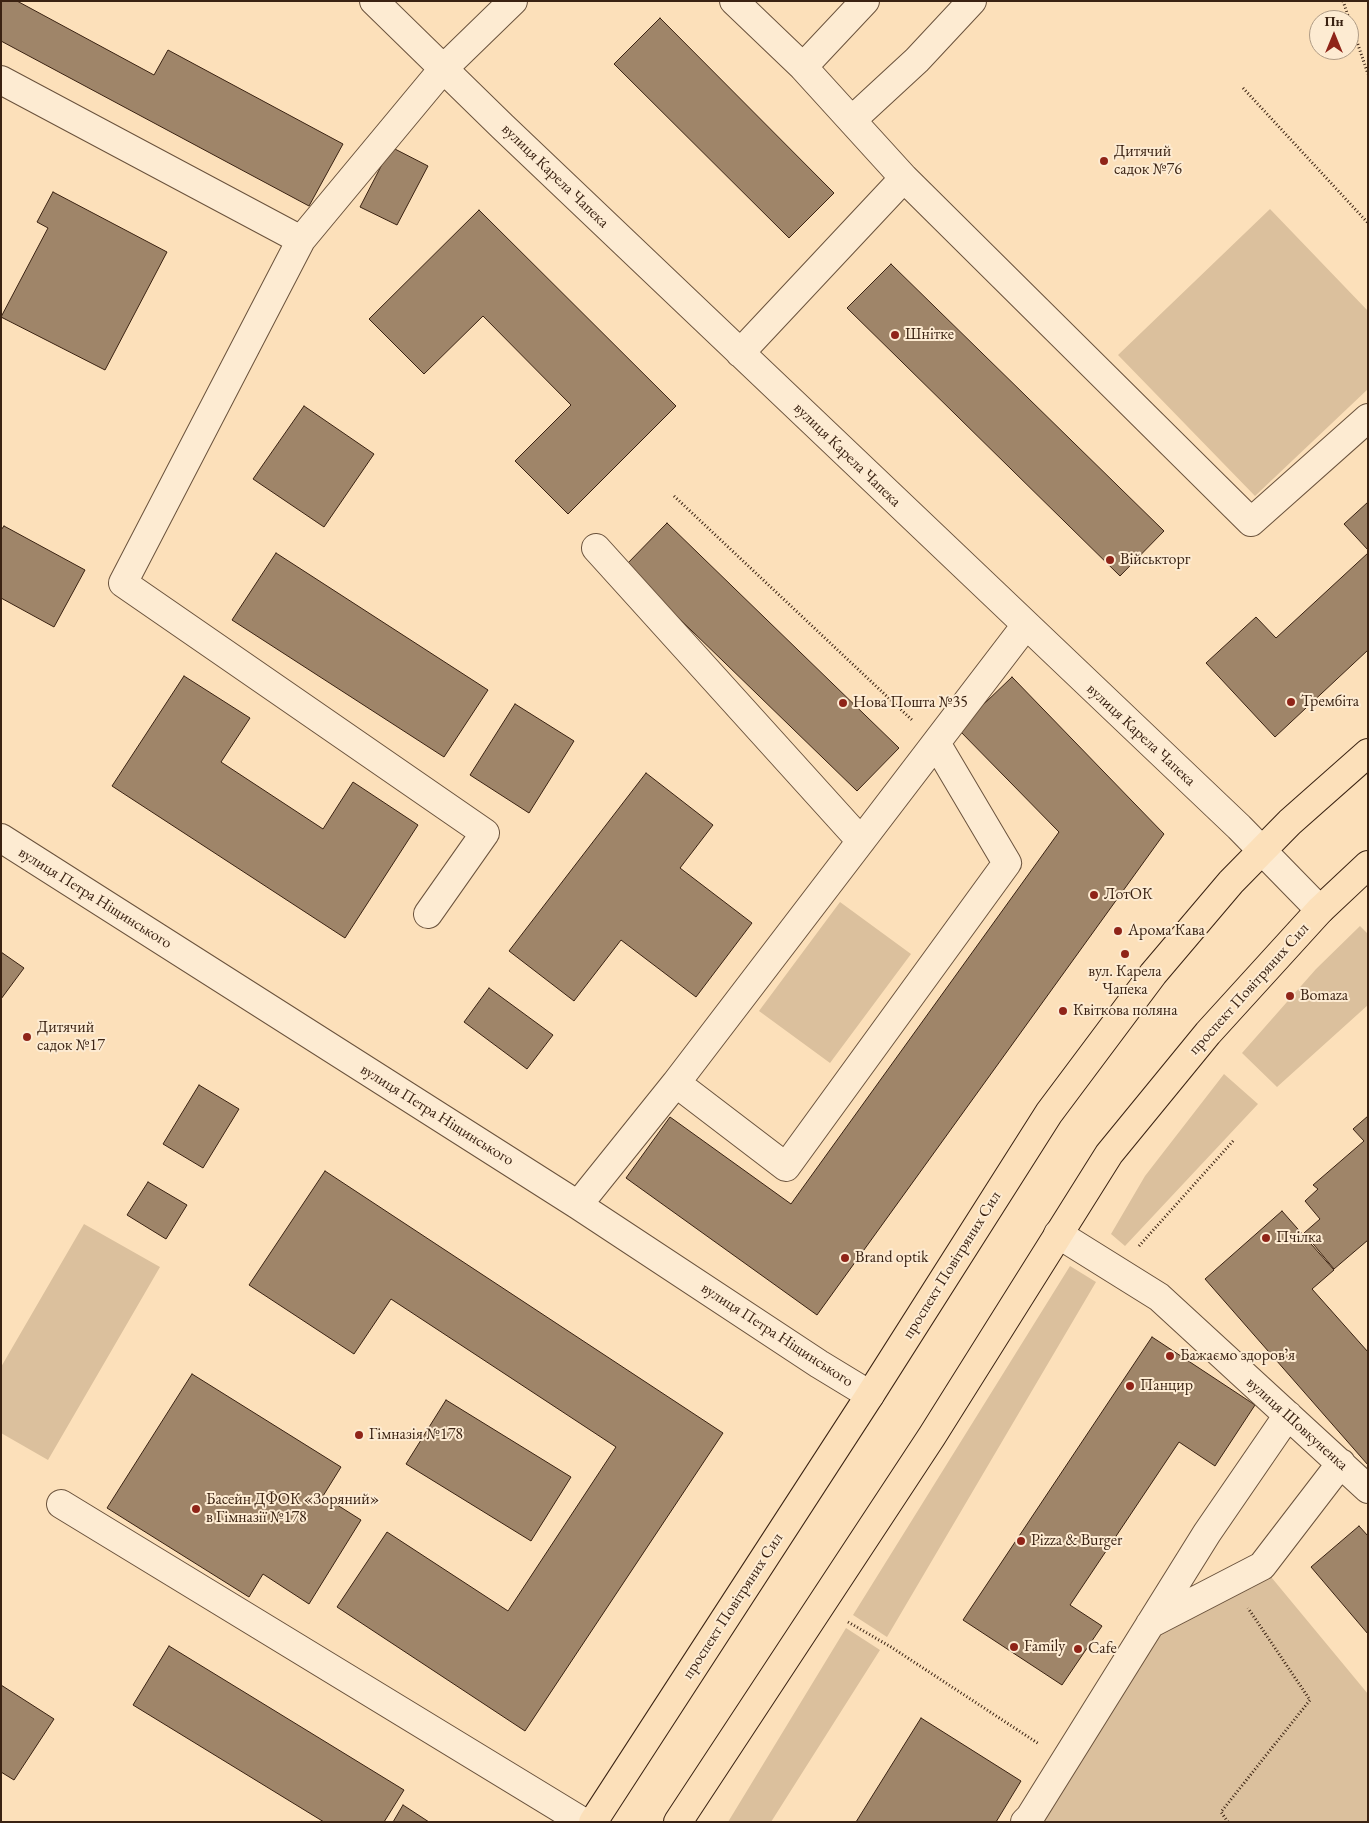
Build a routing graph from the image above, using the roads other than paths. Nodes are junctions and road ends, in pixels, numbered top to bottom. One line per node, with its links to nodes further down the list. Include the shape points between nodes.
1 (374, 1): 7 (street, вулиця Карела Чапека)
2 (513, 1): 7 (street)
3 (734, 1): 6 (street)
4 (865, 1): 6 (street)
5 (972, 1): 9 (street, via 917,60)
6 (803, 67): 9 (street)
7 (443, 69): 11 (street); 12 (street, вулиця Карела Чапека)
8 (1, 80): 11 (street)
9 (852, 120): 10 (street)
10 (904, 178): 12 (street); 13 (street, via 1251,522)
11 (301, 240): 23 (street, via 123,584 485,833)
12 (740, 353): 15 (street, вулиця Карела Чапека)
13 (1368, 418)
14 (596, 548): 19 (street)
15 (1026, 625): 16 (street); 20 (street, вулиця Карела Чапека)
16 (936, 743): 19 (street); 24 (street, via 1008,863 786,1167)
17 (1368, 753): 20 (main road, проспект Повітряних Сил)
18 (1, 838): 25 (street, вулиця Петра Ніщинського)
19 (861, 841): 24 (street)
20 (1262, 851): 22 (street, вулиця Карела Чапека); 27 (main road, проспект Повітряних Сил, via 1231,882 1153,974 1048,1113)
21 (1368, 865): 22 (main road, проспект Повітряних Сил)
22 (1320, 910): 26 (main road, проспект Повітряних Сил, via 1208,1033 1109,1154)
23 (428, 914)
24 (676, 1083): 25 (street)
25 (578, 1205): 27 (street, вулиця Петра Ніщинського)
26 (1058, 1234): 28 (street, вулиця Шовкуненка, via 1159,1297); 35 (main road, проспект Повітряних Сил, via 932,1436)
27 (870, 1395): 34 (main road, проспект Повітряних Сил)
28 (1288, 1416): 29 (street, вулиця Шовкуненка); 32 (street, via 1207,1533)
29 (1341, 1463): 30 (street, вулиця Шовкуненка); 32 (street, via 1262,1566)
30 (1368, 1489)
31 (61, 1504): 33 (street)
32 (1150, 1624): 36 (street)
33 (583, 1822)
34 (593, 1822)
35 (678, 1822)
36 (1025, 1822)

